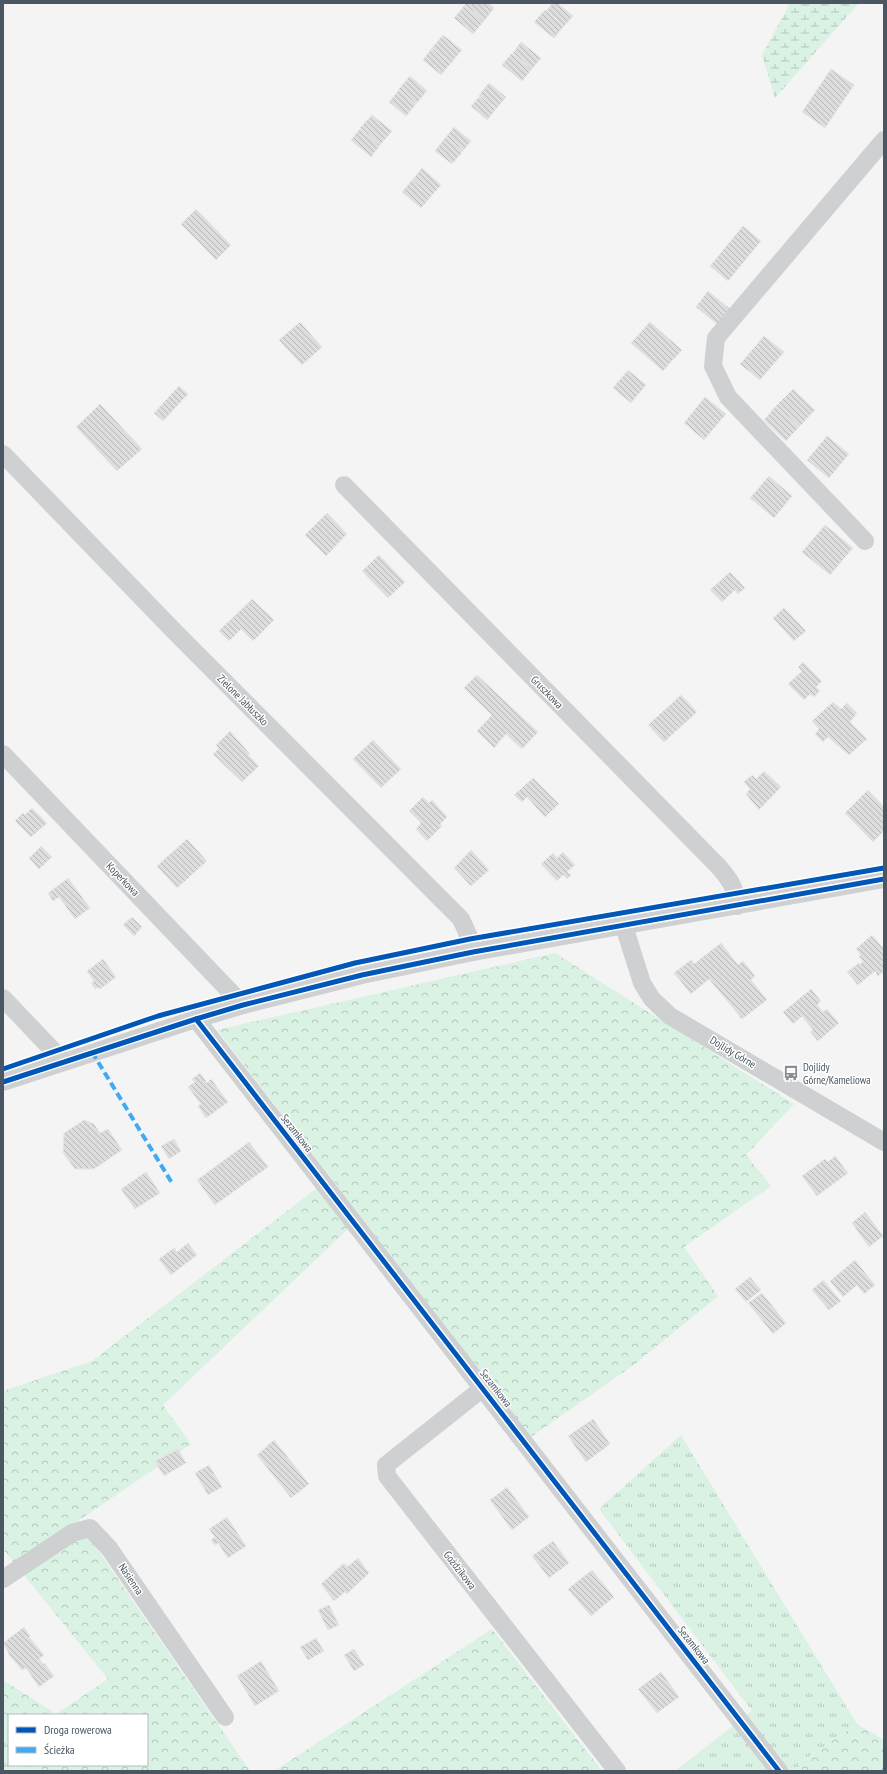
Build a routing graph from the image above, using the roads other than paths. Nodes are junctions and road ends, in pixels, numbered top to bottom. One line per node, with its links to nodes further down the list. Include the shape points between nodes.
1 (884, 140): 4 (street, via 716,338 713,366 728,397)
2 (3, 454): 9 (street, Zielone Jabłuszko, via 181,638 461,919)
3 (344, 485): 7 (street, Gruszkowa, via 719,867 732,883)
4 (865, 542)
5 (3, 754): 11 (street, Koperkowa)
6 (884, 879): 7 (street)
7 (737, 906): 8 (street)
8 (624, 926): 9 (street); 15 (street, Dojlidy Górne, via 642,982 652,999 670,1016)
9 (473, 952): 11 (street, via 362,975)
10 (3, 998): 13 (street)
11 (243, 1005): 12 (street)
12 (196, 1019): 13 (street); 16 (street, Sezamkowa)
13 (63, 1061): 14 (street)
14 (3, 1082)
15 (884, 1142)
16 (484, 1388): 19 (street, Goździkowa, via 386,1465 387,1476); 20 (street, Sezamkowa)
17 (3, 1578): 18 (street, Nasienna, via 72,1533 90,1528 109,1548)
18 (225, 1717)
19 (617, 1771)
20 (779, 1771)

